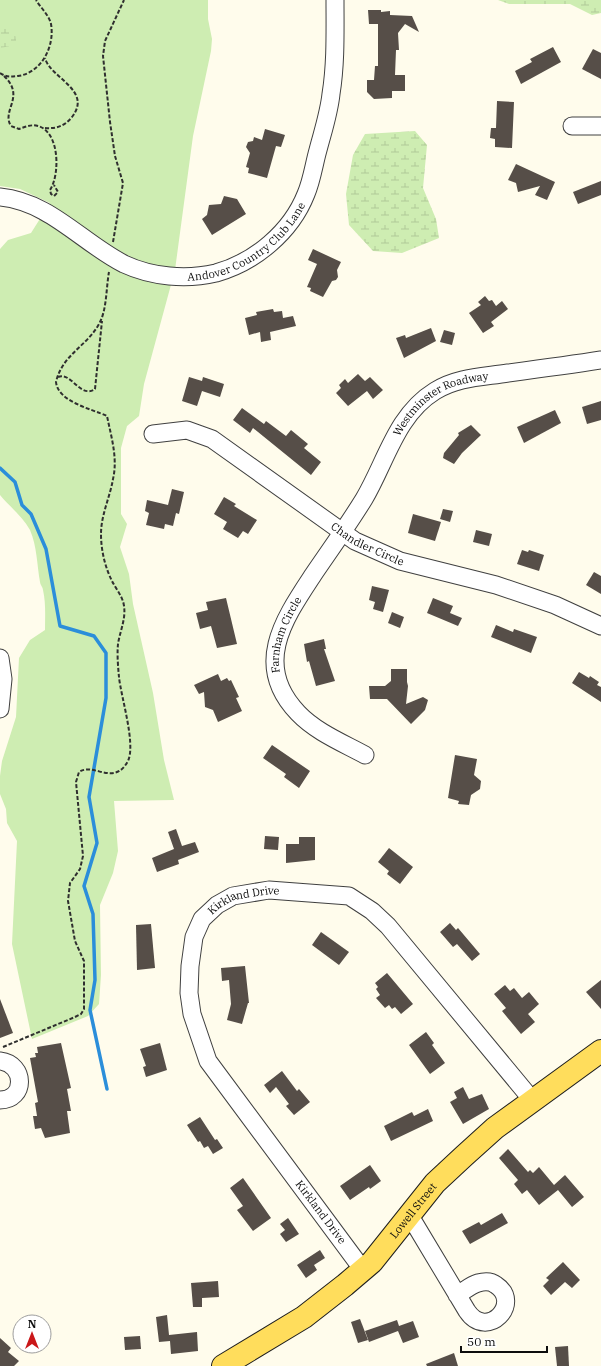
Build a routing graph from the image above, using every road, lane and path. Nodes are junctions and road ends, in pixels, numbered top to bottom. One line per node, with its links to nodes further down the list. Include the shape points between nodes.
1 (36, 0): 4 (path, via 51,24 50,44)
2 (124, 0): 12 (path, via 105,41 103,56 115,156 123,183)
3 (335, 0): 12 (street, Andover Country Club Lane, via 335,54 328,111 306,194 287,226 260,252 225,270 205,275 164,276 145,272)
4 (45, 57): 6 (path, via 38,68 30,73); 9 (path, via 48,65 71,87 77,104 73,116 64,125)
5 (0, 73): 6 (path)
6 (4, 76): 9 (path, via 14,91 9,117 12,126 16,129 32,125)
7 (572, 126): 8 (street)
8 (601, 126)
9 (43, 128): 10 (path, via 50,136 55,149)
10 (54, 185): 10 (path, via 50,190 54,196 58,192)
11 (0, 197): 12 (street, Andover Country Club Lane, via 18,200 41,209)
12 (111, 256): 13 (path)
13 (102, 316): 15 (path, via 95,330 65,361); 15 (path, via 95,389 84,391 62,376)
14 (601, 360): 17 (street, Westminster Roadway, via 471,377 444,385 430,394 406,418 364,498)
15 (57, 378): 22 (path, via 57,388 64,396 107,416 115,458 114,478 101,534 107,568 124,604 125,617 118,645 119,678 130,756 120,771 79,772 76,786 83,856 68,894 74,938 84,961 84,1009 75,1017)
16 (153, 434): 17 (street, Chandler Circle, via 187,430 204,435 223,446)
17 (341, 533): 18 (street, Chandler Circle, via 400,561 496,585 555,605); 21 (street, Farnham Circle, via 284,621 277,642 276,664 283,691 299,714 314,726)
18 (601, 626)
19 (0, 658): 20 (street, via 3,679)
20 (0, 709)
21 (365, 755)
22 (0, 1048)
23 (601, 1051): 26 (main road, Lowell Street)
24 (0, 1061): 25 (street, via 12,1065 17,1070 20,1082 14,1094)
25 (0, 1100)
26 (532, 1101): 27 (main road, Lowell Street, via 495,1128 435,1183); 28 (street, Kirkland Drive, via 388,926 372,911 349,896 269,890 233,896 202,919 194,937 189,993 192,1014 208,1061)
27 (410, 1216): 28 (main road, Lowell Street); 29 (street)
28 (363, 1270): 30 (main road, Lowell Street, via 304,1317)
29 (457, 1295)
30 (223, 1366)

